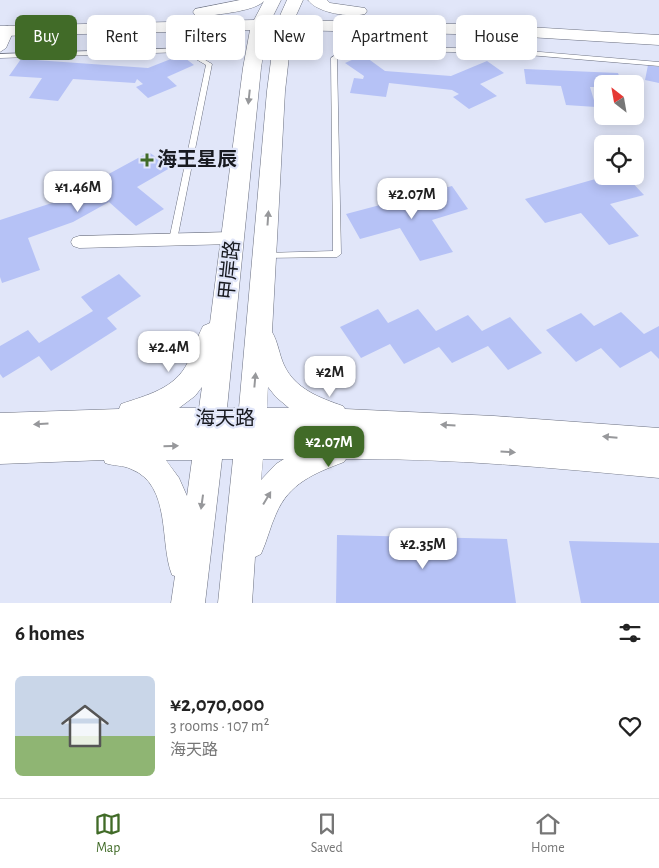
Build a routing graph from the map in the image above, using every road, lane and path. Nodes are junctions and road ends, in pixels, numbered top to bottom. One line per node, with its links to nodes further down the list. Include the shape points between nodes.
1 (316, 0): 3 (main road, via 334,8)
2 (275, 10): 3 (main road); 4 (main road); 5 (main road); 7 (main road); 18 (main road, 甲岸路); 19 (main road, 甲岸路)
3 (382, 14): 8 (main road)
4 (239, 15)
5 (333, 19)
6 (166, 25): 7 (main road)
7 (3, 26): 13 (street)
8 (659, 28)
9 (333, 29): 19 (main road, via 300,40 292,50)
10 (537, 32): 11 (main road)
11 (659, 40)
12 (245, 44): 18 (main road)
13 (0, 48)
14 (456, 50): 23 (lane, via 349,48 334,58 337,254)
15 (537, 54): 17 (lane)
16 (0, 56): 21 (lane, via 185,50 209,64)
17 (659, 64)
18 (252, 68): 20 (main road, 甲岸路, one-way to 20)
19 (276, 91): 23 (main road, 甲岸路, one-way to 19)
20 (233, 238): 21 (street); 24 (main road, 甲岸路)
21 (173, 240): 22 (street)
22 (79, 242)
23 (265, 256): 25 (main road, 甲岸路)
24 (228, 283): 28 (main road, 甲岸路); 30 (main road, via 202,363 196,376 180,393 152,407)
25 (260, 324): 26 (main road, via 273,369 282,386 308,406); 29 (main road, 甲岸路, one-way to 25)
26 (354, 421): 29 (main road, 海天路); 31 (main road, 海天路, one-way to 26, via 548,431)
27 (0, 426): 30 (main road, 海天路, one-way to 27)
28 (211, 432): 29 (main road, 海天路); 30 (main road, 海天路); 36 (main road, 甲岸路, one-way to 36)
29 (250, 433): 32 (main road, 海天路); 35 (main road, 甲岸路)
30 (75, 434): 33 (main road, 海天路); 36 (main road, via 139,457 160,475 169,488 179,517)
31 (659, 441)
32 (389, 445): 34 (main road, 海天路, one-way to 34); 35 (main road, one-way to 32, via 259,514 285,474 297,465 336,451)
33 (0, 451)
34 (659, 464)
35 (235, 598)
36 (188, 601)

